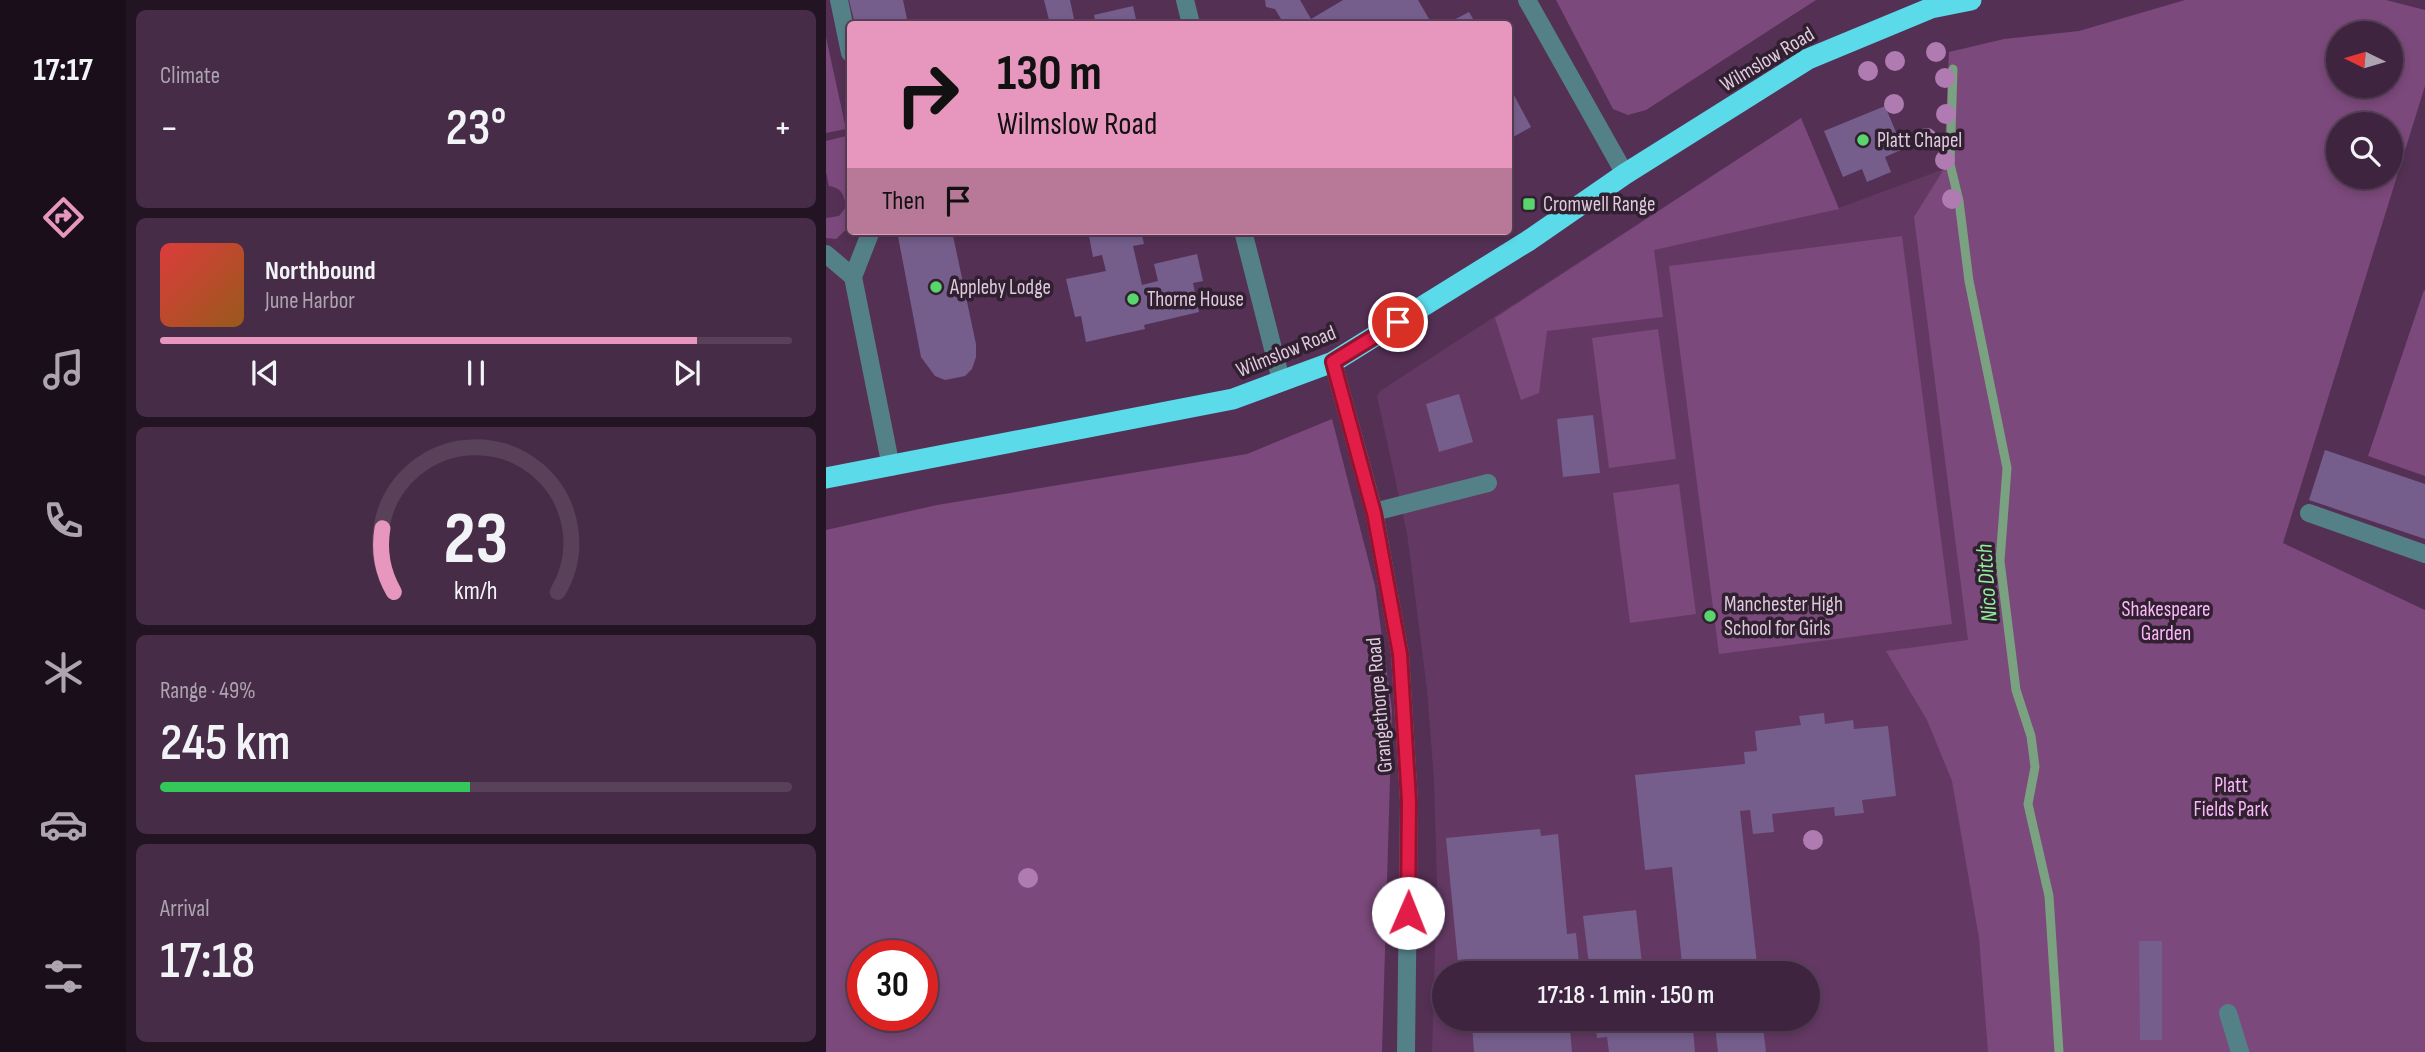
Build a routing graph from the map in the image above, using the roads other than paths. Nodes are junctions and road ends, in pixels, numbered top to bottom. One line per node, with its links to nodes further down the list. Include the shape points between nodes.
1 (839, 0): 7 (street)
2 (1185, 0): 6 (street)
3 (1527, 0): 8 (street)
4 (1971, 0): 5 (highway, Wilmslow Road)
5 (1931, 4): 8 (highway, Wilmslow Road, via 1808,59)
6 (1190, 21)
7 (847, 39)
8 (1625, 174): 13 (highway, Wilmslow Road, via 1528,241)
9 (869, 235): 12 (street)
10 (1244, 235): 14 (street)
11 (826, 254): 12 (street)
12 (853, 277): 15 (street)
13 (1333, 362): 14 (highway, Wilmslow Road); 18 (street, Grangethorpe Road)
14 (1281, 380): 15 (highway, Wilmslow Road, via 1233,399)
15 (891, 467): 16 (highway, Wilmslow Road)
16 (826, 478)
17 (1488, 483): 18 (street)
18 (1374, 513): 22 (street, Grangethorpe Road, via 1400,654 1409,788)
19 (2309, 513): 20 (street)
20 (2425, 554)
21 (2228, 1013): 23 (street)
22 (1406, 1052)
23 (2240, 1052)

